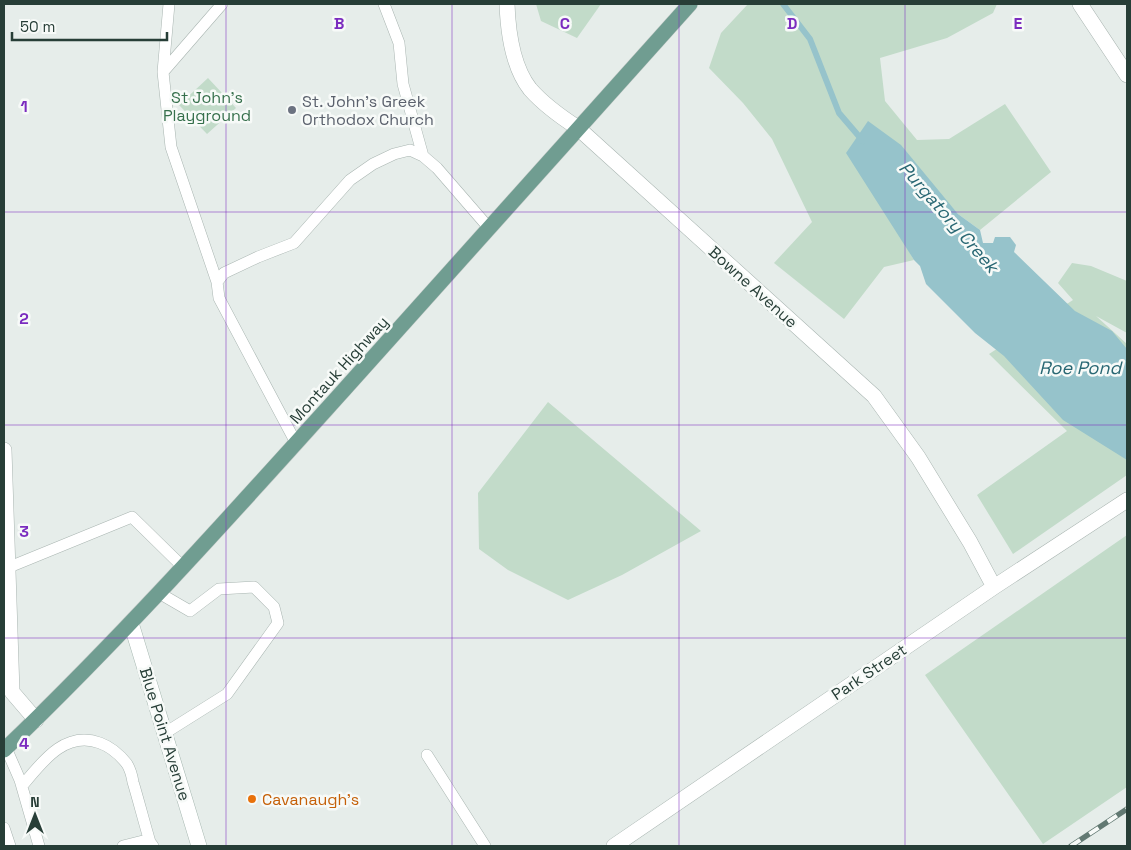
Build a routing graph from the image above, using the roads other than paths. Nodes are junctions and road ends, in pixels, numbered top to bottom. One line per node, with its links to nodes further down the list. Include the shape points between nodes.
1 (168, 4): 7 (lane)
2 (222, 4): 7 (lane)
3 (384, 4): 10 (lane, via 399,43 403,84)
4 (507, 4): 9 (street, Bowne Avenue, via 508,29 517,63 530,88 549,108)
5 (690, 4): 9 (main road, Montauk Highway)
6 (1080, 4): 8 (street)
7 (163, 72): 12 (lane, via 171,147)
8 (1127, 75)
9 (578, 128): 11 (main road, Montauk Highway); 19 (street, Bowne Avenue, via 874,396 918,457)
10 (423, 156): 11 (lane); 12 (lane, via 410,150 373,164 350,180 294,243 224,272)
11 (489, 228): 13 (main road, Montauk Highway)
12 (217, 282): 13 (lane, via 219,298)
13 (296, 443): 17 (main road, Montauk Highway)
14 (4, 450): 15 (street)
15 (4, 484): 18 (street)
16 (1127, 500): 19 (street, Park Street)
17 (182, 567): 18 (lane, via 132,517); 20 (main road, Montauk Highway)
18 (7, 568): 22 (street)
19 (994, 587): 35 (street, Park Street)
20 (159, 593): 21 (main road, Montauk Highway); 24 (lane, via 190,611 219,589 254,587 274,607 278,623 227,694)
21 (131, 623): 23 (main road, Montauk Highway); 24 (street, Blue Point Avenue)
22 (6, 640): 23 (street, via 12,692)
23 (36, 720): 25 (main road, Montauk Highway)
24 (165, 733): 33 (street, Blue Point Avenue)
25 (5, 749): 27 (lane)
26 (427, 755): 34 (lane)
27 (22, 786): 29 (lane, via 49,755 65,744 75,740 93,740 106,745 128,765); 31 (lane)
28 (4, 828): 30 (lane)
29 (151, 844): 32 (lane, via 142,841)
30 (10, 846)
31 (39, 846)
32 (123, 846)
33 (199, 846)
34 (485, 846)
35 (614, 846)

